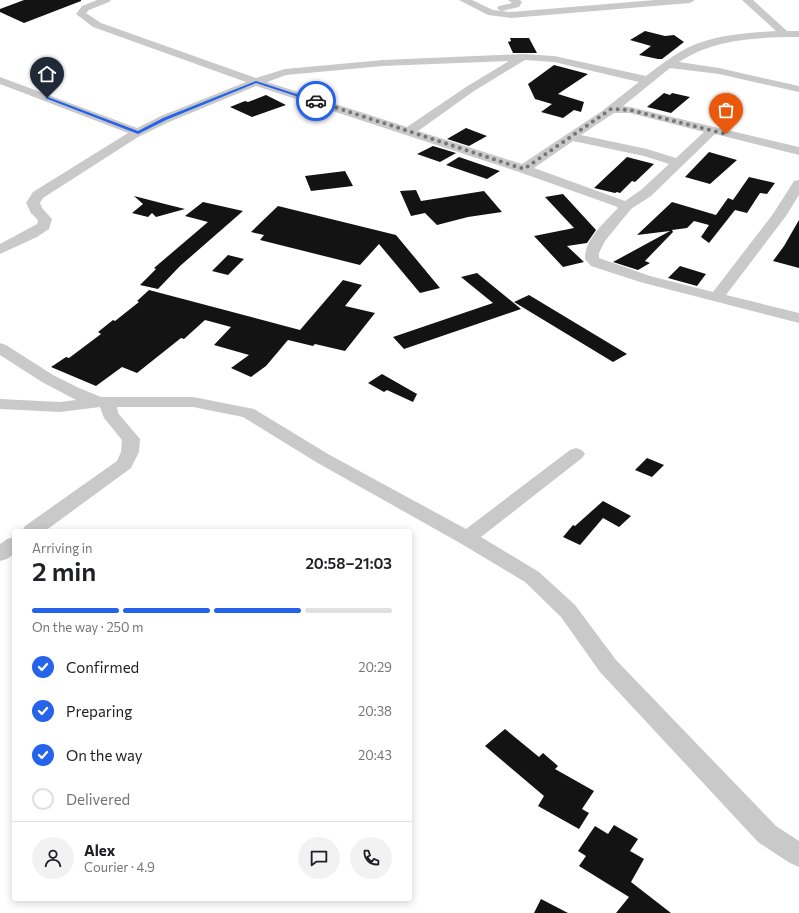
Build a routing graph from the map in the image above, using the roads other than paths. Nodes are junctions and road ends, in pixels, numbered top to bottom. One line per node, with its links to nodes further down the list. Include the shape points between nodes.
1 (106, 0): 13 (street, via 85,8 81,14 105,29)
2 (464, 0): 4 (street, via 491,13 511,15)
3 (513, 0): 6 (street, via 517,2 516,5)
4 (690, 0)
5 (747, 0): 7 (street)
6 (502, 8)
7 (785, 34): 8 (street); 10 (street, via 731,39 703,45)
8 (799, 34)
9 (523, 57): 12 (street, via 554,59); 13 (street, via 307,69 285,72); 20 (street, via 470,89)
10 (670, 64): 12 (street); 14 (street, via 711,69)
11 (0, 80): 19 (street)
12 (647, 80): 15 (street)
13 (256, 82): 19 (street); 20 (street)
14 (799, 89)
15 (621, 102): 16 (street); 17 (street)
16 (611, 109): 17 (street); 21 (street)
17 (630, 110): 18 (street)
18 (712, 130): 22 (street); 23 (street)
19 (138, 132): 27 (street, via 38,195 33,203 45,219 44,226)
20 (408, 132): 24 (street)
21 (572, 137): 23 (street, via 647,153); 24 (street)
22 (799, 151)
23 (677, 163): 26 (street, via 646,193)
24 (524, 169): 26 (street, via 603,196)
25 (799, 184): 28 (street)
26 (625, 207): 28 (street, via 592,251 592,258 596,263 645,279)
27 (0, 250)
28 (717, 297): 29 (street)
29 (799, 318)
30 (0, 348): 31 (street, via 29,368 86,398)
31 (104, 402): 32 (street, via 60,407); 34 (street, via 110,414 131,439 130,452 125,464); 35 (street, via 193,402 248,413 322,458)
32 (0, 404)
33 (576, 454): 35 (street)
34 (35, 529)
35 (467, 538): 38 (street, via 532,577 568,611 608,666 708,773 767,834)
36 (12, 545): 37 (street)
37 (0, 554)
38 (799, 855)

